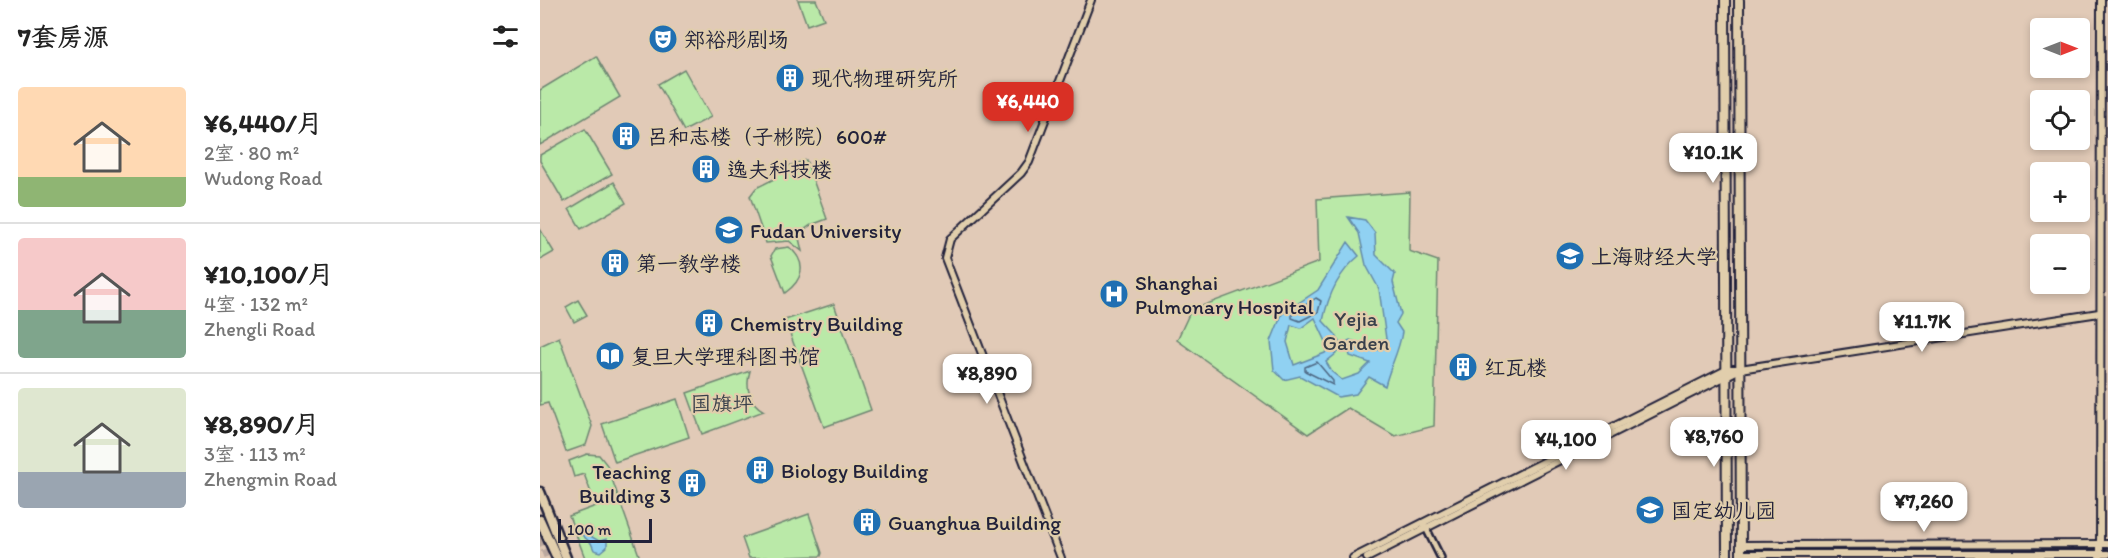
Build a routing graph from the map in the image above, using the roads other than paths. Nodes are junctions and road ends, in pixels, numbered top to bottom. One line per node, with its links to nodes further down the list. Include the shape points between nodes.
1 (1091, 0): 25 (street, via 1029,162 959,229 946,248 947,269)
2 (1725, 0): 7 (main road)
3 (1739, 0): 8 (main road)
4 (2101, 0): 6 (street)
5 (2108, 312): 6 (street)
6 (2099, 313): 8 (street); 13 (street)
7 (1728, 369): 8 (street); 9 (main road); 12 (street)
8 (1740, 369): 9 (street); 15 (main road)
9 (1728, 378): 12 (street); 29 (main road)
10 (540, 492): 24 (main road)
11 (540, 520): 23 (main road)
12 (1426, 527): 26 (street); 27 (street); 28 (street)
13 (2100, 544): 14 (street); 17 (street); 22 (street)
14 (2108, 544)
15 (1740, 545): 16 (street); 19 (main road)
16 (1906, 545): 17 (street); 20 (street)
17 (1994, 545): 21 (street)
18 (2108, 554): 22 (street)
19 (1740, 556): 20 (street)
20 (1906, 556): 21 (street)
21 (1994, 556): 22 (street)
22 (2100, 556)
23 (557, 558)
24 (566, 558)
25 (1061, 558)
26 (1353, 558)
27 (1367, 558)
28 (1441, 558)
29 (1727, 558)

